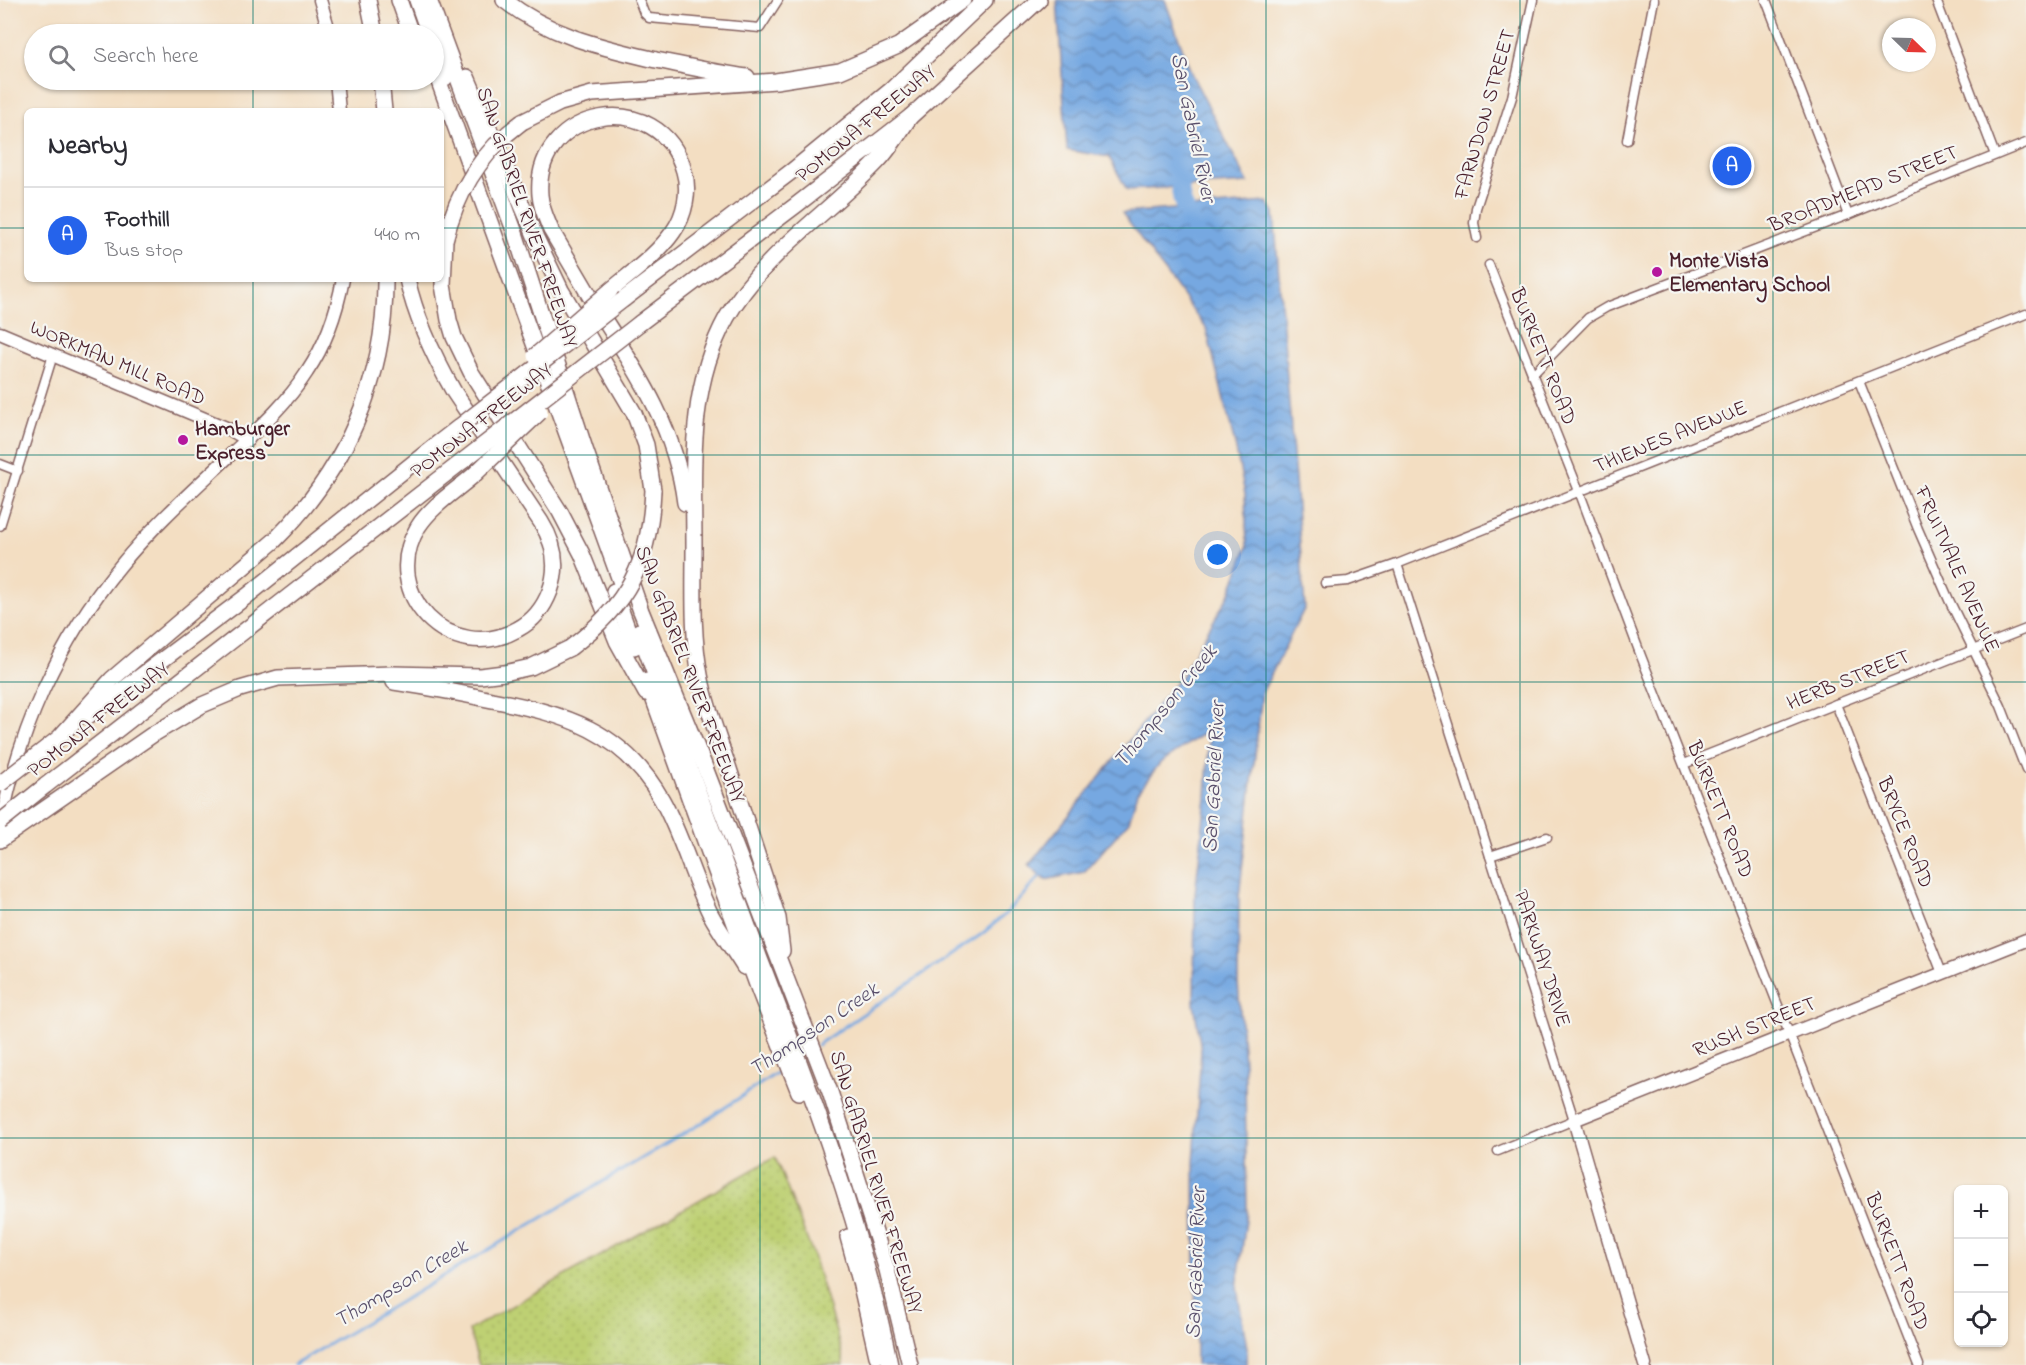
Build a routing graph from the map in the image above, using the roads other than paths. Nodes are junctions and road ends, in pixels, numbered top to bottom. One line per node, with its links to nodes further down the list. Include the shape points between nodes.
1 (320, 0): 17 (street)
2 (368, 0): 18 (highway)
3 (399, 0): 19 (highway)
4 (409, 0): 20 (highway)
5 (417, 0): 21 (highway)
6 (429, 0): 22 (highway, SAN GABRIEL RIVER FREEWAY); 23 (highway, bridge)
7 (504, 0): 27 (highway, via 555,32 600,47 722,74)
8 (778, 0): 16 (street, via 760,28 649,18)
9 (963, 0): 27 (highway, via 893,49 840,71)
10 (985, 0): 56 (highway, POMONA FREEWAY, bridge, via 894,87 792,171)
11 (1039, 0): 35 (highway, POMONA FREEWAY)
12 (1533, 0): 41 (street, FARNDON STREET, via 1512,97 1476,208)
13 (1654, 0): 37 (street)
14 (1766, 0): 40 (street)
15 (1936, 0): 39 (street)
16 (639, 1)
17 (327, 24)
18 (373, 24)
19 (407, 24)
20 (418, 24)
21 (425, 24)
22 (438, 24)
23 (441, 24)
24 (444, 31): 70 (highway, bridge, via 561,290 634,413 646,445 653,490 652,516 633,578 611,611 570,648 531,666 504,673)
25 (444, 41): 44 (highway, SAN GABRIEL RIVER FREEWAY)
26 (444, 73): 44 (highway, via 508,247)
27 (776, 81): 42 (highway, bridge, via 592,94 560,103 522,122 476,166 456,203 445,240)
28 (337, 90): 32 (street)
29 (382, 90): 33 (highway)
30 (431, 90): 34 (highway)
31 (442, 90): 87 (highway, via 620,582)
32 (339, 108)
33 (384, 108)
34 (438, 108)
35 (914, 113): 52 (highway, POMONA FREEWAY, bridge); 66 (highway, via 879,160 780,250 753,280 723,326 701,386 696,425)
36 (444, 125): 72 (highway, SAN GABRIEL RIVER FREEWAY)
37 (1627, 140)
38 (2026, 142): 39 (street, BROADMEAD STREET)
39 (1995, 155): 40 (street, BROADMEAD STREET)
40 (1848, 214): 53 (street, BROADMEAD STREET, via 1607,307 1587,318)
41 (1477, 238)
42 (444, 262)
43 (1488, 266): 53 (street, BURKETT ROAD)
44 (525, 267): 75 (highway, SAN GABRIEL RIVER FREEWAY, via 641,611)
45 (343, 282): 55 (street, via 334,316 308,370 279,409)
46 (385, 282): 73 (highway, via 374,373 355,427 328,477 274,541 111,679)
47 (408, 282): 57 (highway, bridge, via 424,333 442,372)
48 (443, 282): 72 (highway, bridge, via 454,338 471,372 560,512 582,554 617,641)
49 (2026, 314): 54 (street, THIENES AVENUE)
50 (0, 333): 51 (street, WORKMAN MILL ROAD)
51 (53, 355): 55 (street, WORKMAN MILL ROAD); 62 (street)
52 (598, 356): 60 (highway, bridge); 78 (highway, POMONA FREEWAY, bridge)
53 (1532, 375): 63 (street, BURKETT ROAD)
54 (1859, 381): 63 (street, THIENES AVENUE); 69 (street, FRUITVALE AVENUE, via 1918,529)
55 (248, 440): 79 (street, via 121,564 81,618 35,707 8,788)
56 (437, 444): 66 (highway, bridge, via 588,308 610,291 659,249 674,231 687,196 681,159 672,144 644,122 604,116 570,129 547,158 540,193 551,230 562,249 636,369 671,438 683,485); 73 (highway, POMONA FREEWAY, via 247,596)
57 (496, 454)
58 (496, 454): 59 (highway, bridge, via 550,536 554,550 553,582 547,600 523,627 506,636 470,640 436,626 423,613 414,599 406,562 419,525)
59 (496, 454)
60 (496, 454)
61 (0, 464): 62 (street)
62 (18, 471): 64 (street)
63 (1579, 491): 65 (street, THIENES AVENUE); 74 (street, BURKETT ROAD)
64 (0, 526)
65 (1397, 564): 67 (street, THIENES AVENUE, via 1348,581); 82 (street, PARKWAY DRIVE)
66 (694, 575): 85 (highway, via 700,675 778,918)
67 (1325, 583)
68 (2026, 629): 69 (street, HERB STREET)
69 (1974, 649): 71 (street, HERB STREET); 76 (street, FRUITVALE AVENUE)
70 (355, 675): 81 (highway, via 278,678 202,705); 86 (highway, via 536,708 590,728 612,742 633,760 662,800 711,914)
71 (1836, 704): 74 (street, HERB STREET); 84 (street, BRYCE ROAD)
72 (660, 716): 86 (highway, SAN GABRIEL RIVER FREEWAY)
73 (59, 738): 77 (highway, POMONA FREEWAY, bridge)
74 (1684, 764): 88 (street, BURKETT ROAD)
75 (705, 765): 85 (highway, SAN GABRIEL RIVER FREEWAY); 87 (highway, via 708,797)
76 (2026, 770)
77 (0, 784)
78 (0, 822)
79 (0, 831)
80 (1547, 837): 82 (street)
81 (0, 840)
82 (1490, 856): 90 (street, PARKWAY DRIVE)
83 (2026, 940): 84 (street, RUSH STREET)
84 (1942, 973): 88 (street, RUSH STREET)
85 (785, 974): 87 (highway, SAN GABRIEL RIVER FREEWAY)
86 (759, 990): 87 (highway, SAN GABRIEL RIVER FREEWAY)
87 (781, 1003): 89 (highway, SAN GABRIEL RIVER FREEWAY); 89 (highway, SAN GABRIEL RIVER FREEWAY)
88 (1790, 1033): 90 (street, RUSH STREET); 97 (street, BURKETT ROAD)
89 (817, 1101): 92 (highway, SAN GABRIEL RIVER FREEWAY, via 836,1197); 93 (highway, via 865,1256); 94 (highway, via 867,1238); 95 (highway, SAN GABRIEL RIVER FREEWAY, via 887,1270)
90 (1574, 1120): 91 (street, RUSH STREET); 96 (street, PARKWAY DRIVE)
91 (1498, 1151)
92 (879, 1365)
93 (890, 1365)
94 (896, 1365)
95 (910, 1365)
96 (1646, 1365)
97 (1919, 1365)

